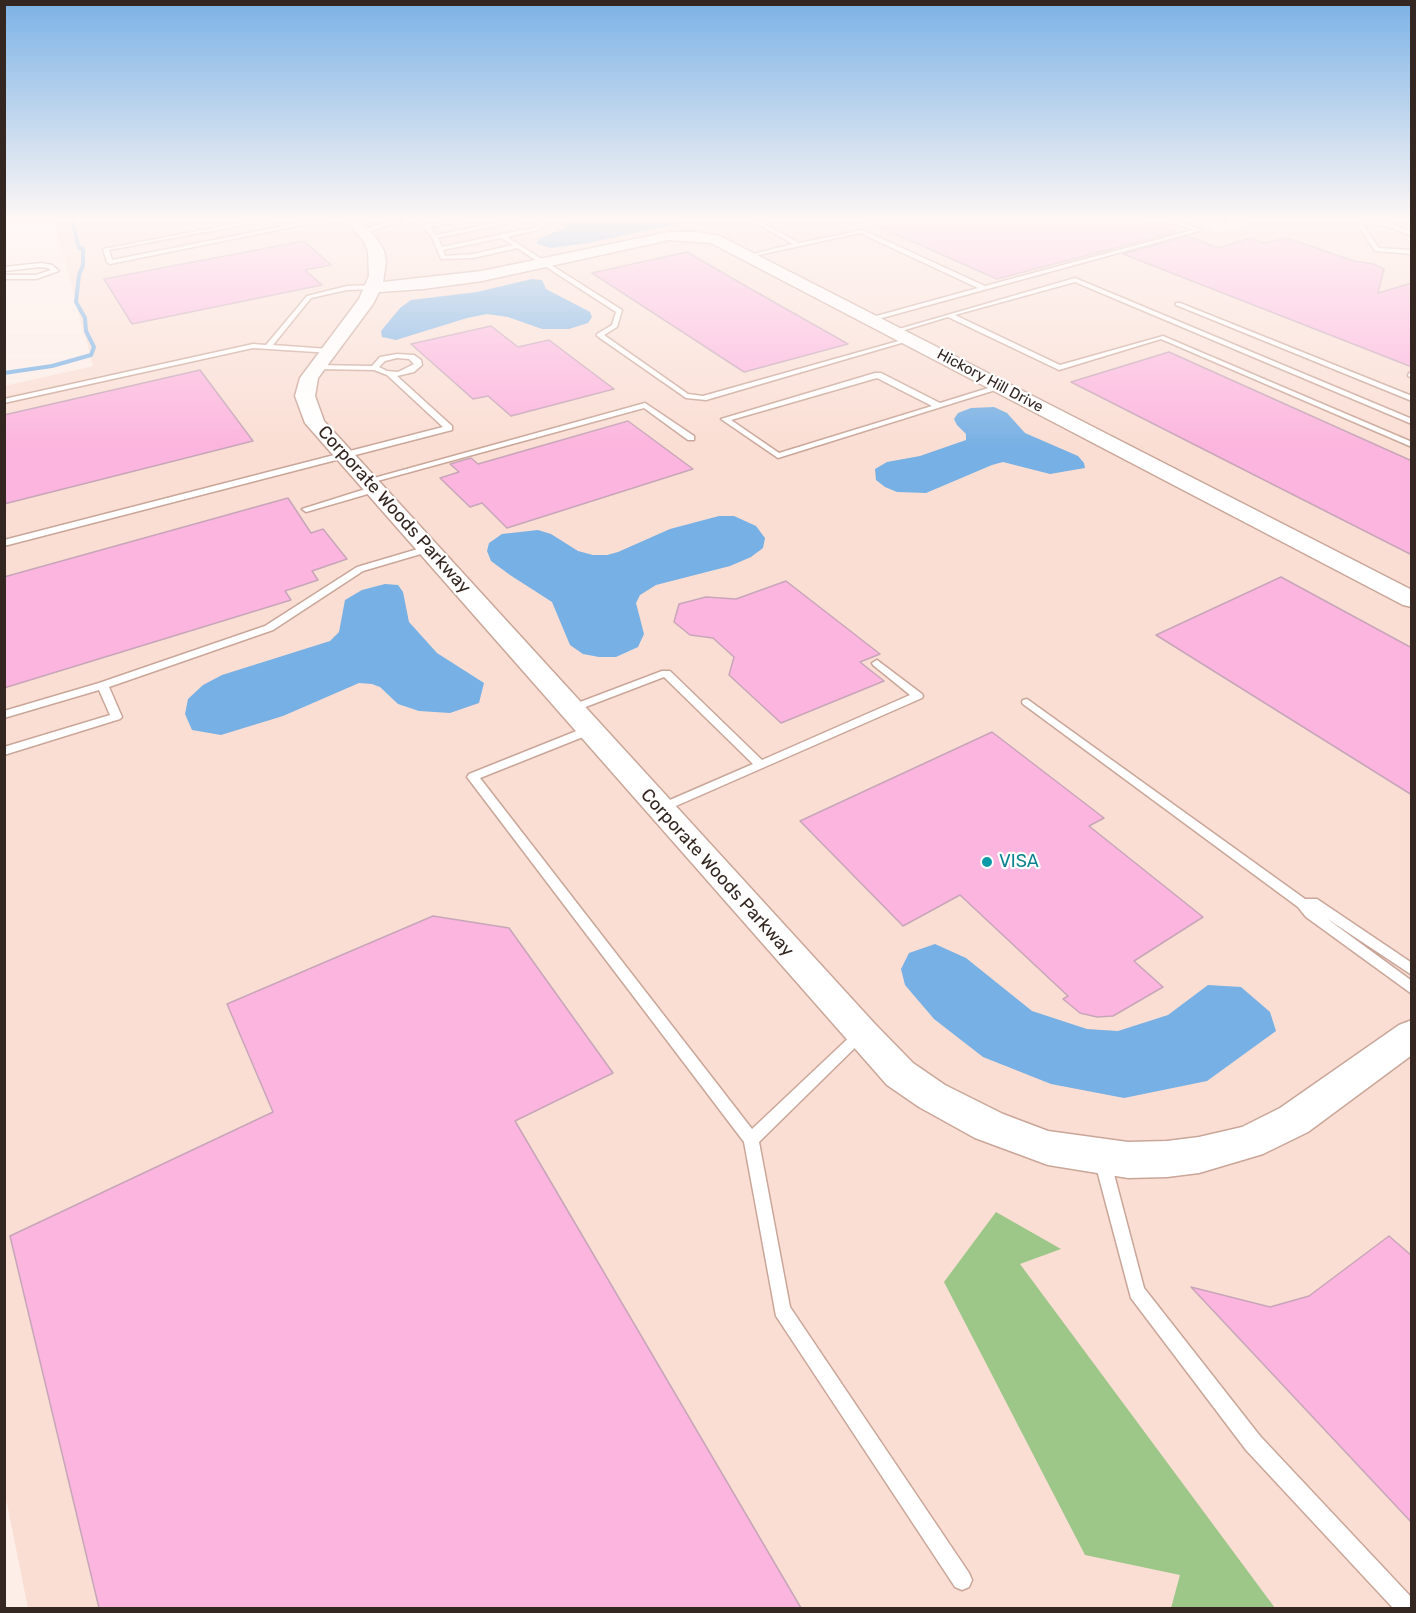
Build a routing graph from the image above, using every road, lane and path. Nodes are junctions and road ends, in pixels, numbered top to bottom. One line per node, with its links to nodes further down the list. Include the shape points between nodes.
1 (312, 296): 16 (lane)
2 (369, 296): 17 (street, Corporate Woods Parkway)
3 (597, 296): 14 (lane, via 620,311 615,326 599,335 686,396 703,398)
4 (828, 296): 10 (street, Hickory Hill Drive)
5 (954, 296): 10 (lane)
6 (1016, 296): 9 (lane)
7 (1113, 296): 11 (lane)
8 (1178, 304): 21 (lane)
9 (949, 315): 14 (lane); 15 (lane, via 1059,368)
10 (871, 319): 14 (street, Hickory Hill Drive)
11 (1188, 328): 12 (lane); 24 (lane)
12 (1179, 331)
13 (1170, 334): 15 (lane)
14 (903, 335): 20 (street, Hickory Hill Drive)
15 (1161, 337): 26 (lane)
16 (268, 347): 17 (lane); 22 (lane, via 253,346)
17 (322, 359): 18 (lane); 27 (street, Corporate Woods Parkway, via 306,388 308,408 315,423)
18 (375, 368): 19 (lane); 19 (lane, via 378,362 390,357 411,357 418,362 416,368)
19 (390, 374): 27 (lane, via 449,428)
20 (1001, 387): 23 (lane); 32 (street, Hickory Hill Drive)
21 (1412, 399)
22 (4, 400)
23 (939, 406): 23 (lane, via 778,456 725,419 878,375)
24 (1412, 423)
25 (691, 438): 28 (lane, via 645,405)
26 (1412, 446)
27 (344, 455): 28 (street, Corporate Woods Parkway); 30 (lane)
28 (371, 485): 29 (lane); 31 (street, Corporate Woods Parkway)
29 (306, 509)
30 (4, 543)
31 (428, 549): 34 (lane, via 360,569 270,628); 37 (street, Corporate Woods Parkway)
32 (1412, 600)
33 (877, 663): 39 (lane, via 918,696)
34 (103, 685): 36 (lane); 38 (lane, via 116,717)
35 (1026, 702): 41 (lane)
36 (4, 714)
37 (580, 719): 39 (lane, via 666,673); 40 (street, Corporate Woods Parkway); 46 (lane, via 472,777)
38 (4, 752)
39 (761, 765): 40 (lane)
40 (660, 809): 44 (street, Corporate Woods Parkway)
41 (1303, 904): 42 (lane, via 1312,902); 43 (lane)
42 (1412, 970)
43 (1412, 989)
44 (862, 1034): 46 (lane); 47 (street, Corporate Woods Parkway, via 900,1074 989,1126 1048,1148)
45 (1412, 1035): 47 (street, Corporate Woods Parkway, via 1294,1120 1249,1142 1167,1160)
46 (752, 1140): 48 (lane, via 782,1310)
47 (1101, 1156): 49 (lane, via 1137,1292 1253,1443)
48 (962, 1580)
49 (1407, 1608)

